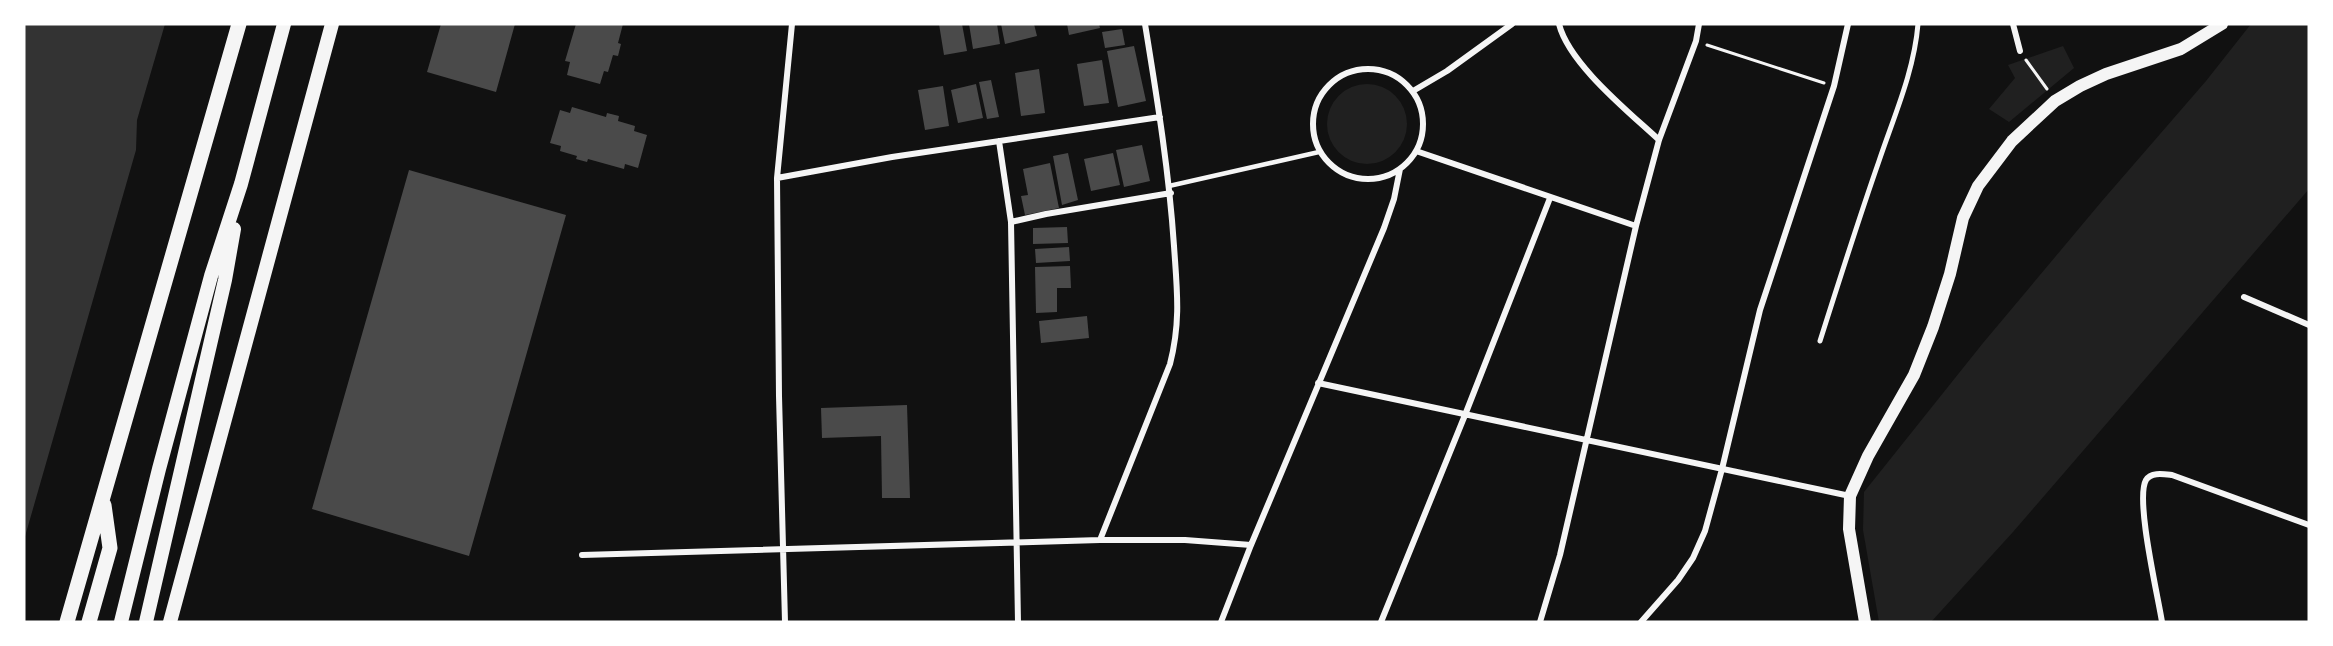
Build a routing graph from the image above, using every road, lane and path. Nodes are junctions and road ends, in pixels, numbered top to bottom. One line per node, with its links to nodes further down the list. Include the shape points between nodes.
1 (238, 24): 38 (highway)
2 (284, 24): 25 (highway)
3 (332, 24): 49 (highway)
4 (792, 24): 24 (street)
5 (1144, 24): 18 (street)
6 (1512, 24): 16 (street)
7 (1559, 24): 19 (street, via 1588,72)
8 (1699, 24): 13 (street)
9 (1848, 24): 15 (street)
10 (1918, 24): 32 (street, via 1904,90)
11 (2013, 24): 14 (street)
12 (2222, 24): 17 (main road, via 2181,49 2106,75)
13 (1696, 41): 15 (path); 19 (street)
14 (2020, 51): 17 (path)
15 (1834, 86): 36 (street, via 1760,310)
16 (1413, 91): 21 (street, via 1423,121); 22 (street, via 1382,70 1364,68 1330,83 1313,116 1313,134)
17 (2055, 101): 37 (main road, via 2013,141 1978,186 1963,218 1940,306 1914,375)
18 (1160, 117): 20 (street); 26 (street)
19 (1659, 140): 29 (street)
20 (999, 141): 24 (street); 28 (street)
21 (1416, 151): 23 (street); 27 (street)
22 (1320, 152): 23 (street, via 1334,168 1354,178 1369,180); 26 (lane)
23 (1400, 169): 33 (street, via 1384,228)
24 (777, 178): 43 (street)
25 (241, 184): 47 (highway, via 211,276); 48 (highway, via 225,280)
26 (1170, 190): 28 (street); 40 (street, via 1179,312 1177,338)
27 (1550, 198): 29 (street); 34 (street)
28 (1011, 222): 41 (street)
29 (1636, 226): 35 (street)
30 (2244, 297): 31 (street)
31 (2309, 325)
32 (1820, 341)
33 (1318, 383): 34 (street); 42 (street)
34 (1465, 415): 35 (street); 53 (street)
35 (1586, 440): 36 (street); 54 (street)
36 (1722, 469): 37 (street); 55 (street, via 1705,531 1693,558)
37 (1850, 496): 56 (main road, via 1849,529)
38 (104, 500): 45 (highway); 46 (highway, via 110,548)
39 (2309, 525): 57 (street, via 2172,475 2150,476 2145,481 2142,502)
40 (1100, 540): 41 (street); 42 (street)
41 (1016, 544): 43 (street); 51 (street)
42 (1251, 545): 52 (street)
43 (785, 549): 44 (street); 50 (street)
44 (582, 555)
45 (67, 622)
46 (89, 622)
47 (121, 622)
48 (146, 622)
49 (170, 622)
50 (785, 622)
51 (1018, 622)
52 (1221, 622)
53 (1381, 622)
54 (1540, 622)
55 (1641, 622)
56 (1865, 622)
57 (2162, 622)

